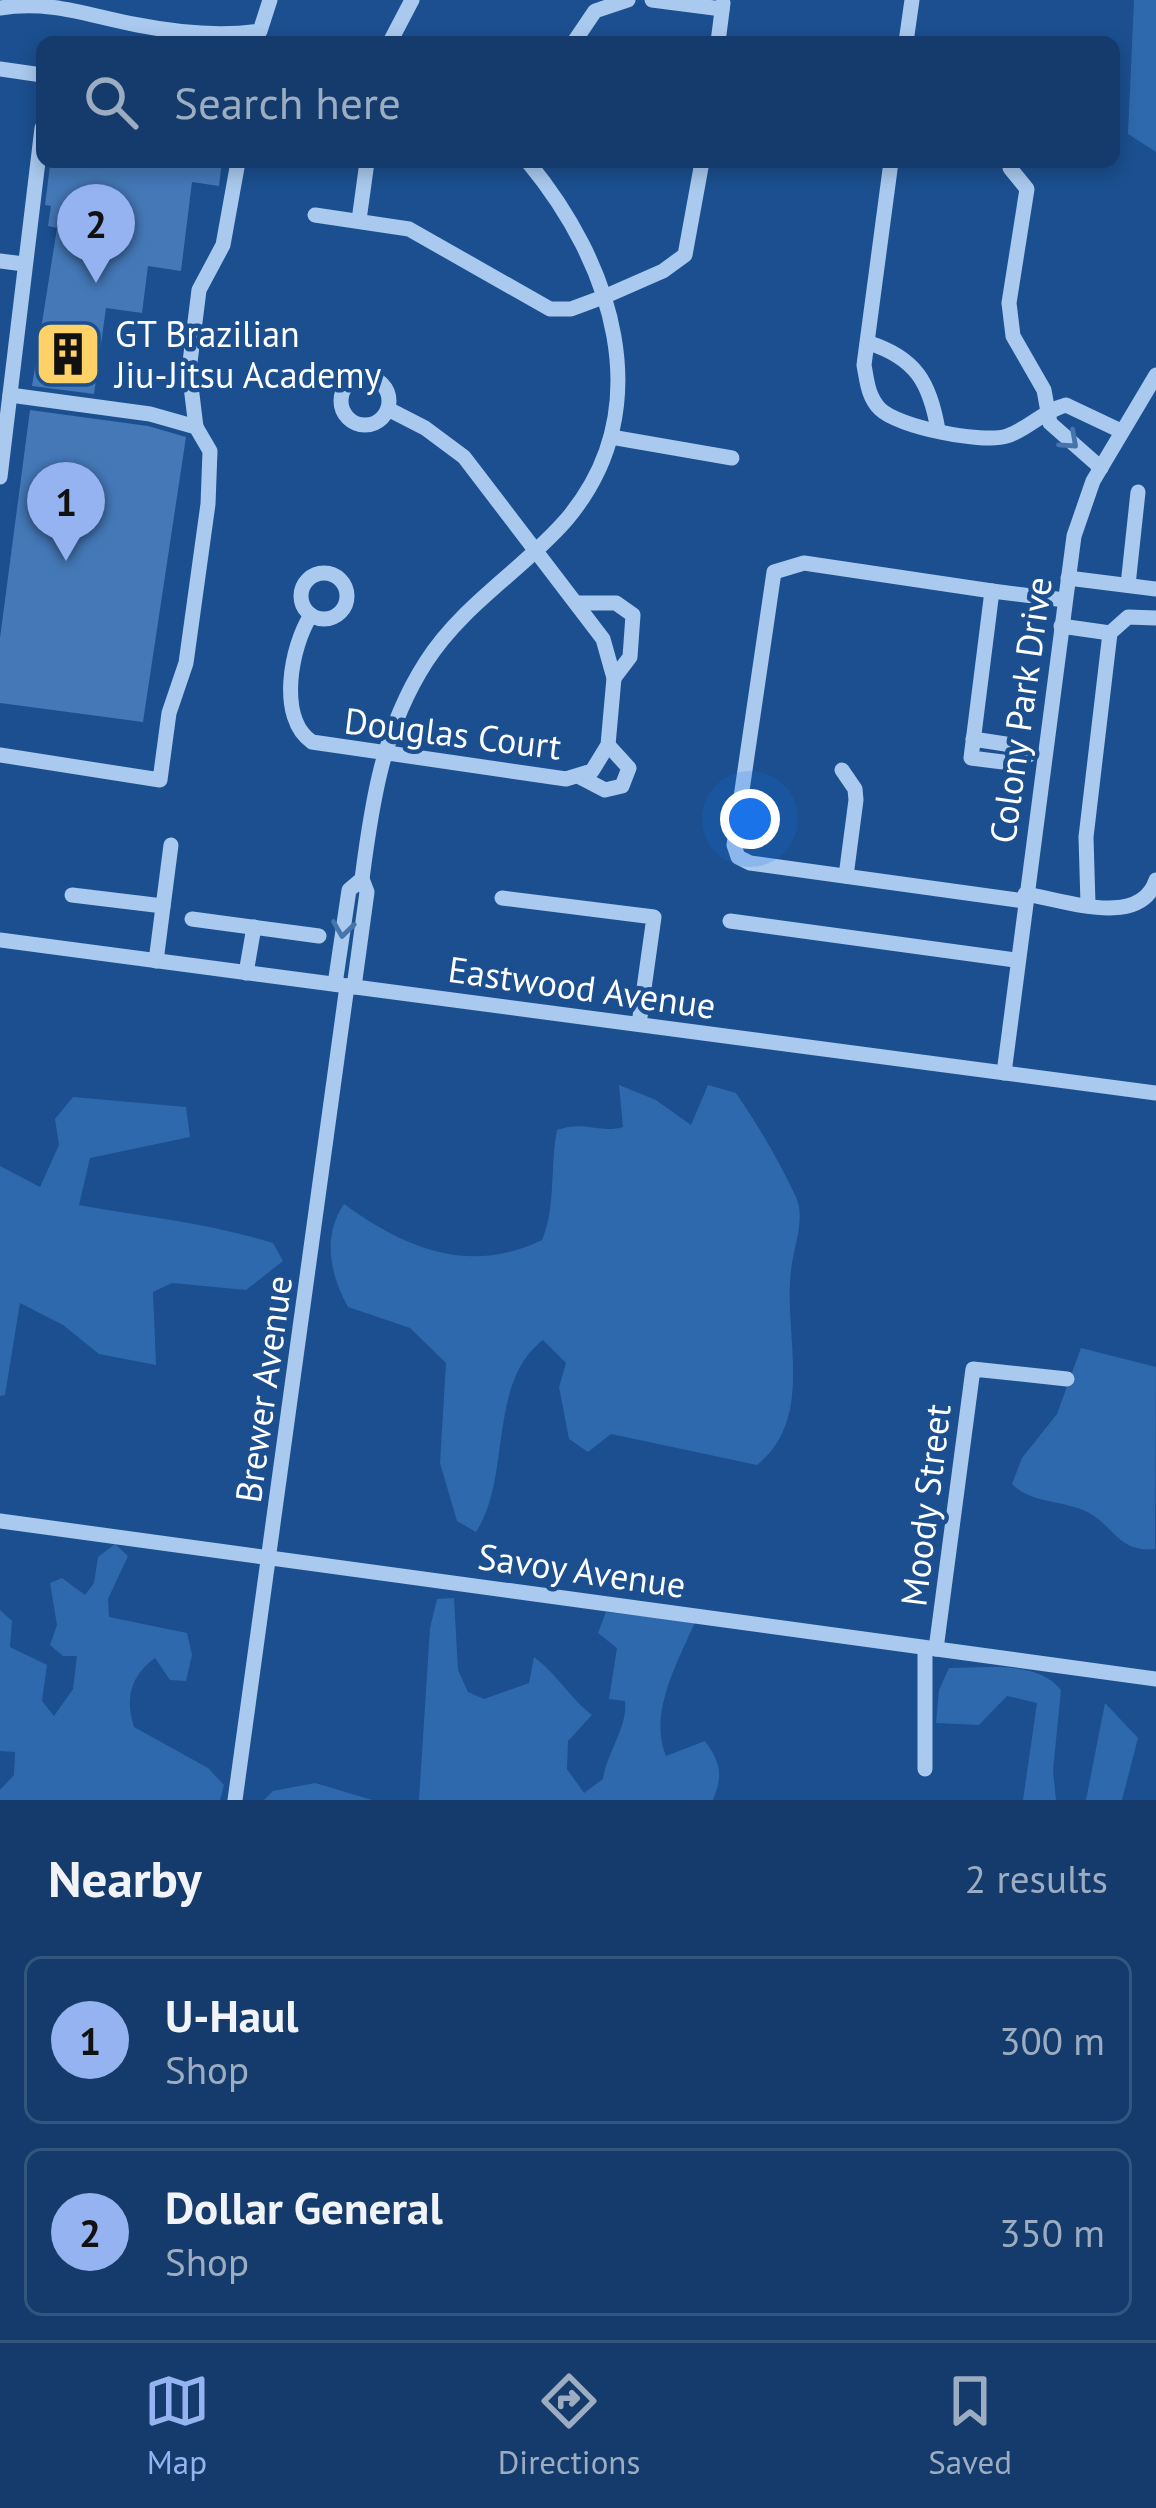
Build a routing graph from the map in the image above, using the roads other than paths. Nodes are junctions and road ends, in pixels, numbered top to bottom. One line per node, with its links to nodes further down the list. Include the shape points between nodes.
1 (270, 0): 7 (street, via 260,31 222,36 135,25 60,3)
2 (412, 0): 8 (street)
3 (628, 0): 9 (street, via 595,11)
4 (652, 0): 6 (street)
5 (912, 0): 11 (street)
6 (722, 5): 10 (street)
7 (0, 8)
8 (393, 36)
9 (578, 36)
10 (719, 36)
11 (907, 36)
12 (0, 69): 13 (street)
13 (36, 74)
14 (37, 168): 24 (street)
15 (237, 168): 32 (street, via 223,245 199,290 189,370)
16 (366, 168): 22 (street)
17 (533, 168): 25 (street, Brewer Avenue, via 560,201)
18 (701, 168): 25 (street, via 685,255)
19 (890, 168): 26 (street)
20 (1011, 168): 30 (street, via 1027,190 1009,303 1013,336)
21 (316, 214): 22 (street)
22 (359, 220): 25 (street, via 409,229 541,307 572,309)
23 (0, 261): 24 (street)
24 (24, 264): 27 (street)
25 (606, 296): 35 (street, Brewer Avenue, via 619,364)
26 (869, 343): 33 (street, via 893,351 928,381); 33 (street, via 864,365 880,410)
27 (7, 368): 29 (street)
28 (1156, 375): 34 (street, Colony Park Drive)
29 (6, 400): 32 (street, via 150,413); 38 (street)
30 (1050, 409): 33 (street, via 993,439); 34 (street, via 1066,405); 37 (street, one-way to 37, via 1050,423)
31 (388, 410): 40 (street, via 464,458)
32 (196, 427): 55 (street, via 210,451 208,504 160,780)
33 (938, 430)
34 (1121, 431): 37 (street, Colony Park Drive)
35 (611, 437): 36 (street); 40 (street, Brewer Avenue, via 586,493)
36 (732, 458)
37 (1101, 468): 41 (street, Colony Park Drive, via 1081,511)
38 (0, 477)
39 (1138, 492): 42 (street)
40 (536, 548): 46 (street); 56 (street, Brewer Avenue, via 471,606 429,658)
41 (1068, 578): 42 (street); 45 (street, Colony Park Drive)
42 (1128, 585): 43 (street)
43 (1156, 589)
44 (992, 591): 45 (street); 52 (street); 61 (street, via 804,563 774,572 734,845 750,863)
45 (1065, 600): 49 (street, Colony Park Drive)
46 (577, 603): 51 (street, via 603,640); 51 (street, via 616,603 633,615 630,657)
47 (310, 615): 56 (street, Douglas Court, via 291,704 298,730 321,746)
48 (1156, 618): 50 (street, via 1128,617)
49 (1061, 626): 50 (street); 57 (street, Colony Park Drive)
50 (1110, 633): 66 (street, via 1086,837)
51 (614, 678): 53 (street)
52 (973, 739): 54 (street); 54 (street, via 971,758 1011,763)
53 (608, 745): 59 (street); 59 (street, Douglas Court, via 629,768 622,786 605,790)
54 (1025, 754): 57 (street)
55 (0, 755)
56 (383, 755): 59 (street, Douglas Court); 76 (street, Brewer Avenue, via 362,879 349,890)
57 (1044, 756): 65 (street, Colony Park Drive)
58 (842, 770): 61 (street, via 855,789)
59 (580, 777)
60 (171, 845): 67 (street)
61 (846, 877): 65 (street)
62 (1156, 880): 66 (street, via 1142,904)
63 (72, 895): 67 (street)
64 (502, 898): 77 (street, via 654,917)
65 (1024, 898): 66 (street); 73 (street, Colony Park Drive)
66 (1088, 904)
67 (163, 906): 74 (street)
68 (192, 920): 70 (street)
69 (730, 921): 73 (street)
70 (254, 927): 71 (street); 75 (street)
71 (319, 936)
72 (0, 940): 74 (street, Eastwood Avenue)
73 (1015, 960): 78 (street, Colony Park Drive)
74 (156, 961): 75 (street, Eastwood Avenue)
75 (246, 973): 76 (street, Eastwood Avenue)
76 (346, 986): 77 (street, Eastwood Avenue); 82 (street, Brewer Avenue)
77 (639, 1024): 78 (street, Eastwood Avenue)
78 (1004, 1072): 79 (street, Eastwood Avenue)
79 (1156, 1093)
80 (1067, 1379): 83 (street, Moody Street, via 973,1369)
81 (0, 1521): 82 (street, Savoy Avenue)
82 (269, 1556): 83 (street, Savoy Avenue); 86 (street, Brewer Avenue)
83 (930, 1648): 84 (street, Savoy Avenue); 85 (street, Moody Street)
84 (1156, 1679)
85 (925, 1769)
86 (235, 1800)

